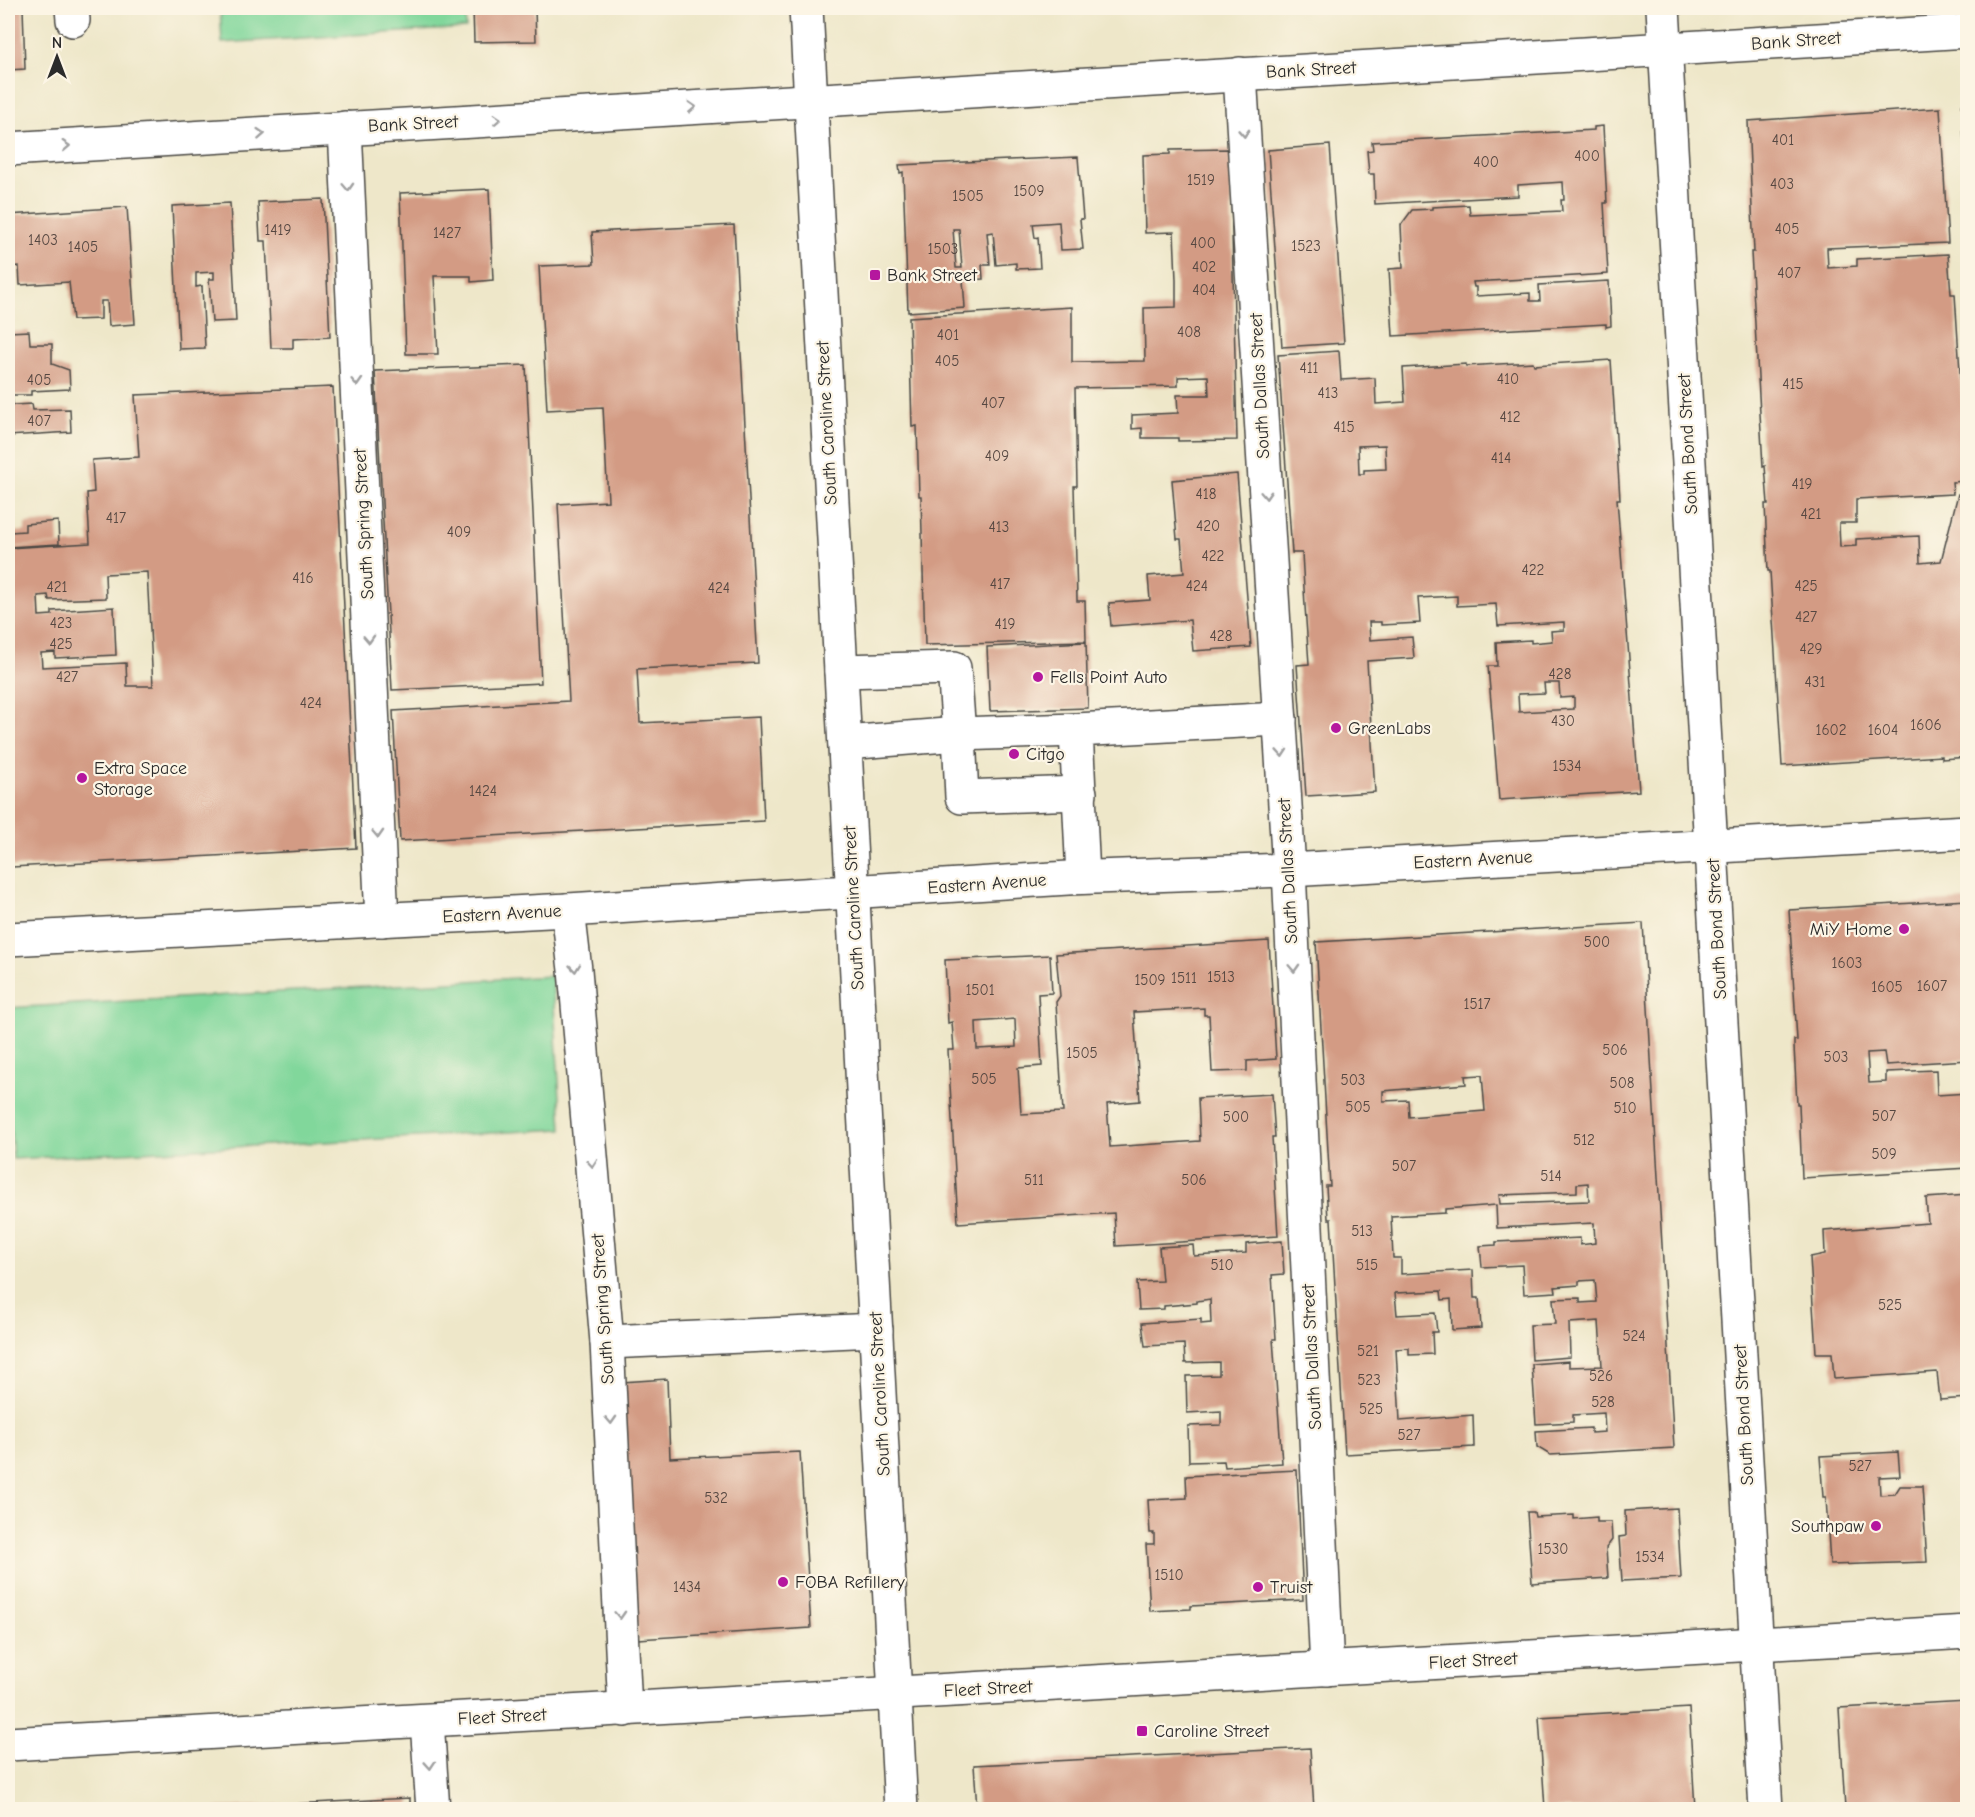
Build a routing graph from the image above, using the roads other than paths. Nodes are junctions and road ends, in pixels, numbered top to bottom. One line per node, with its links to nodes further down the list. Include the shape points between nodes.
1 (806, 8): 6 (street, South Caroline Street)
2 (1663, 8): 4 (street, South Bond Street)
3 (1968, 31): 4 (street, Bank Street)
4 (1665, 49): 5 (street, Bank Street); 16 (street, South Bond Street)
5 (1240, 74): 6 (street, Bank Street); 10 (street, South Dallas Street, one-way to 10)
6 (810, 100): 7 (street, Bank Street, one-way to 6); 9 (street, South Caroline Street)
7 (345, 128): 8 (street, Bank Street, one-way to 7); 21 (street, South Spring Street, one-way to 21)
8 (8, 149)
9 (840, 671): 12 (street, via 954,668); 13 (street, South Caroline Street)
10 (1280, 719): 11 (street); 17 (street, South Dallas Street, one-way to 17)
11 (1076, 730): 12 (street); 14 (street)
12 (959, 734): 13 (street); 14 (street, via 962,797)
13 (845, 743): 19 (street, South Caroline Street)
14 (1080, 793): 18 (street)
15 (1968, 832): 16 (street, Eastern Avenue)
16 (1712, 847): 17 (street, Eastern Avenue); 26 (street, South Bond Street)
17 (1289, 870): 18 (street, Eastern Avenue); 27 (street, South Dallas Street, one-way to 27)
18 (1083, 878): 19 (street, Eastern Avenue)
19 (853, 893): 20 (street, Eastern Avenue); 23 (street, South Caroline Street)
20 (568, 910): 21 (street, Eastern Avenue); 24 (street, South Spring Street, one-way to 24)
21 (382, 920): 22 (street, Eastern Avenue)
22 (8, 939)
23 (876, 1330): 24 (street); 28 (street, South Caroline Street)
24 (607, 1342): 29 (street, South Spring Street, one-way to 29)
25 (1968, 1632): 26 (street, Fleet Street)
26 (1757, 1645): 27 (street, Fleet Street); 34 (street, South Bond Street)
27 (1327, 1669): 28 (street, Fleet Street)
28 (895, 1694): 29 (street, Fleet Street); 33 (street, South Caroline Street)
29 (625, 1710): 30 (street, Fleet Street)
30 (427, 1721): 31 (street, Fleet Street); 32 (street, one-way to 32)
31 (8, 1744)
32 (433, 1809)
33 (901, 1809)
34 (1766, 1809)

